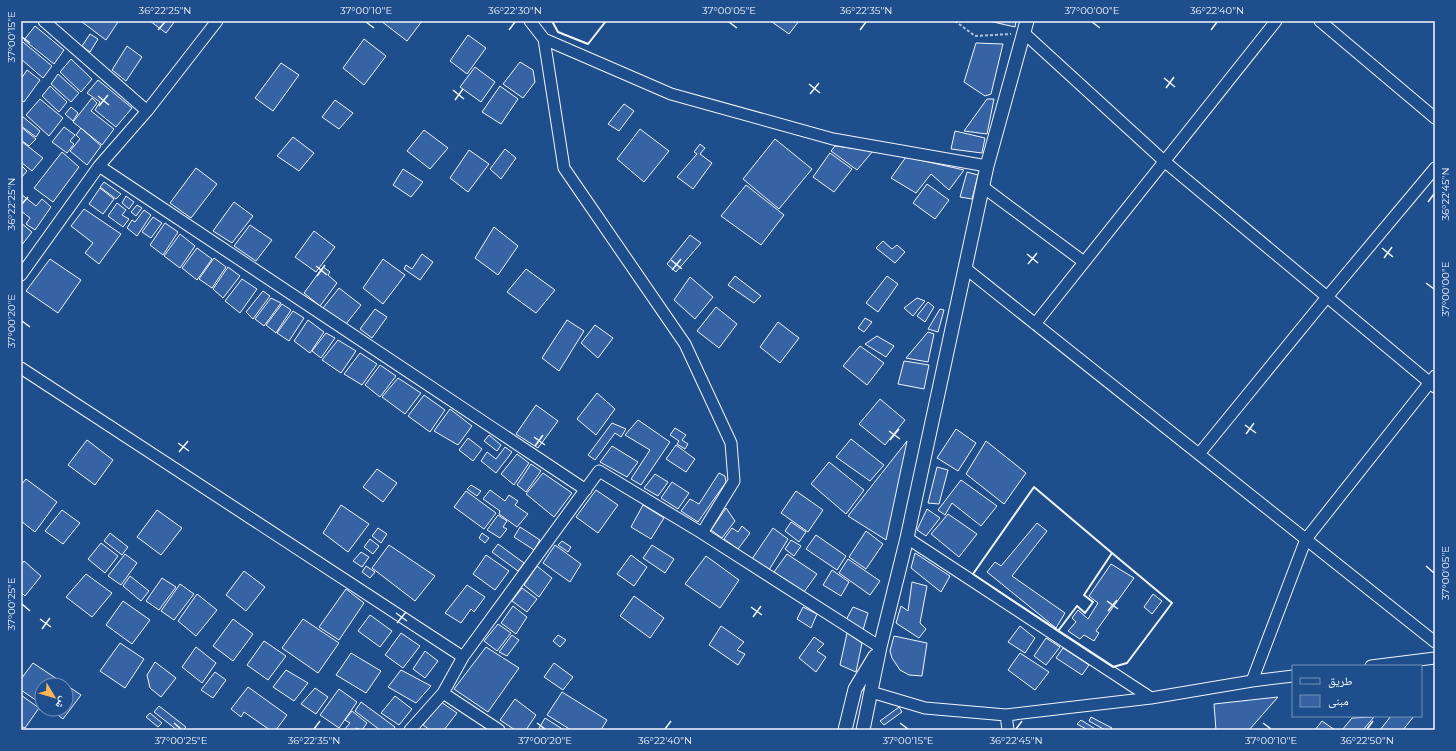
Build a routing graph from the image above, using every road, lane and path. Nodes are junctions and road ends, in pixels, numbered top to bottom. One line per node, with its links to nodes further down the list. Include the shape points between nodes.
1 (44, 21): 9 (street)
2 (217, 21): 9 (street)
3 (530, 21): 8 (street)
4 (955, 21): 7 (path, via 975,36)
5 (1276, 21): 11 (street)
6 (1320, 21): 10 (street)
7 (1025, 27): 11 (street); 13 (street)
8 (544, 39): 13 (street, via 671,94 833,139); 25 (street, via 564,168 685,344 731,443 734,481)
9 (147, 111): 12 (street)
10 (1435, 118)
11 (1164, 160): 16 (street); 19 (street)
12 (99, 166): 18 (street); 24 (street)
13 (987, 166): 15 (street)
14 (1435, 168): 19 (street)
15 (983, 187): 16 (street); 17 (street)
16 (1084, 262): 20 (street)
17 (965, 268): 20 (street); 26 (street)
18 (22, 273)
19 (1327, 297): 22 (street); 23 (street)
20 (1035, 324): 23 (street)
21 (21, 368): 30 (street)
22 (1433, 382): 27 (street)
23 (1199, 454): 27 (street)
24 (586, 490): 25 (street, via 599,471); 30 (street)
25 (702, 533): 29 (street)
26 (908, 538): 29 (street); 37 (street)
27 (1306, 539): 28 (street); 34 (street)
28 (1435, 642)
29 (880, 648): 35 (street); 41 (street, via 855,689)
30 (463, 657): 36 (street)
31 (1435, 658): 32 (street)
32 (1379, 665)
33 (1292, 676): 34 (street)
34 (1252, 681): 37 (street)
35 (871, 692): 38 (street, via 925,708); 42 (street)
36 (443, 693): 39 (street); 40 (street)
37 (1151, 698): 38 (street)
38 (1006, 715): 43 (street)
39 (410, 730)
40 (499, 730)
41 (845, 730)
42 (863, 730)
43 (1008, 730)

